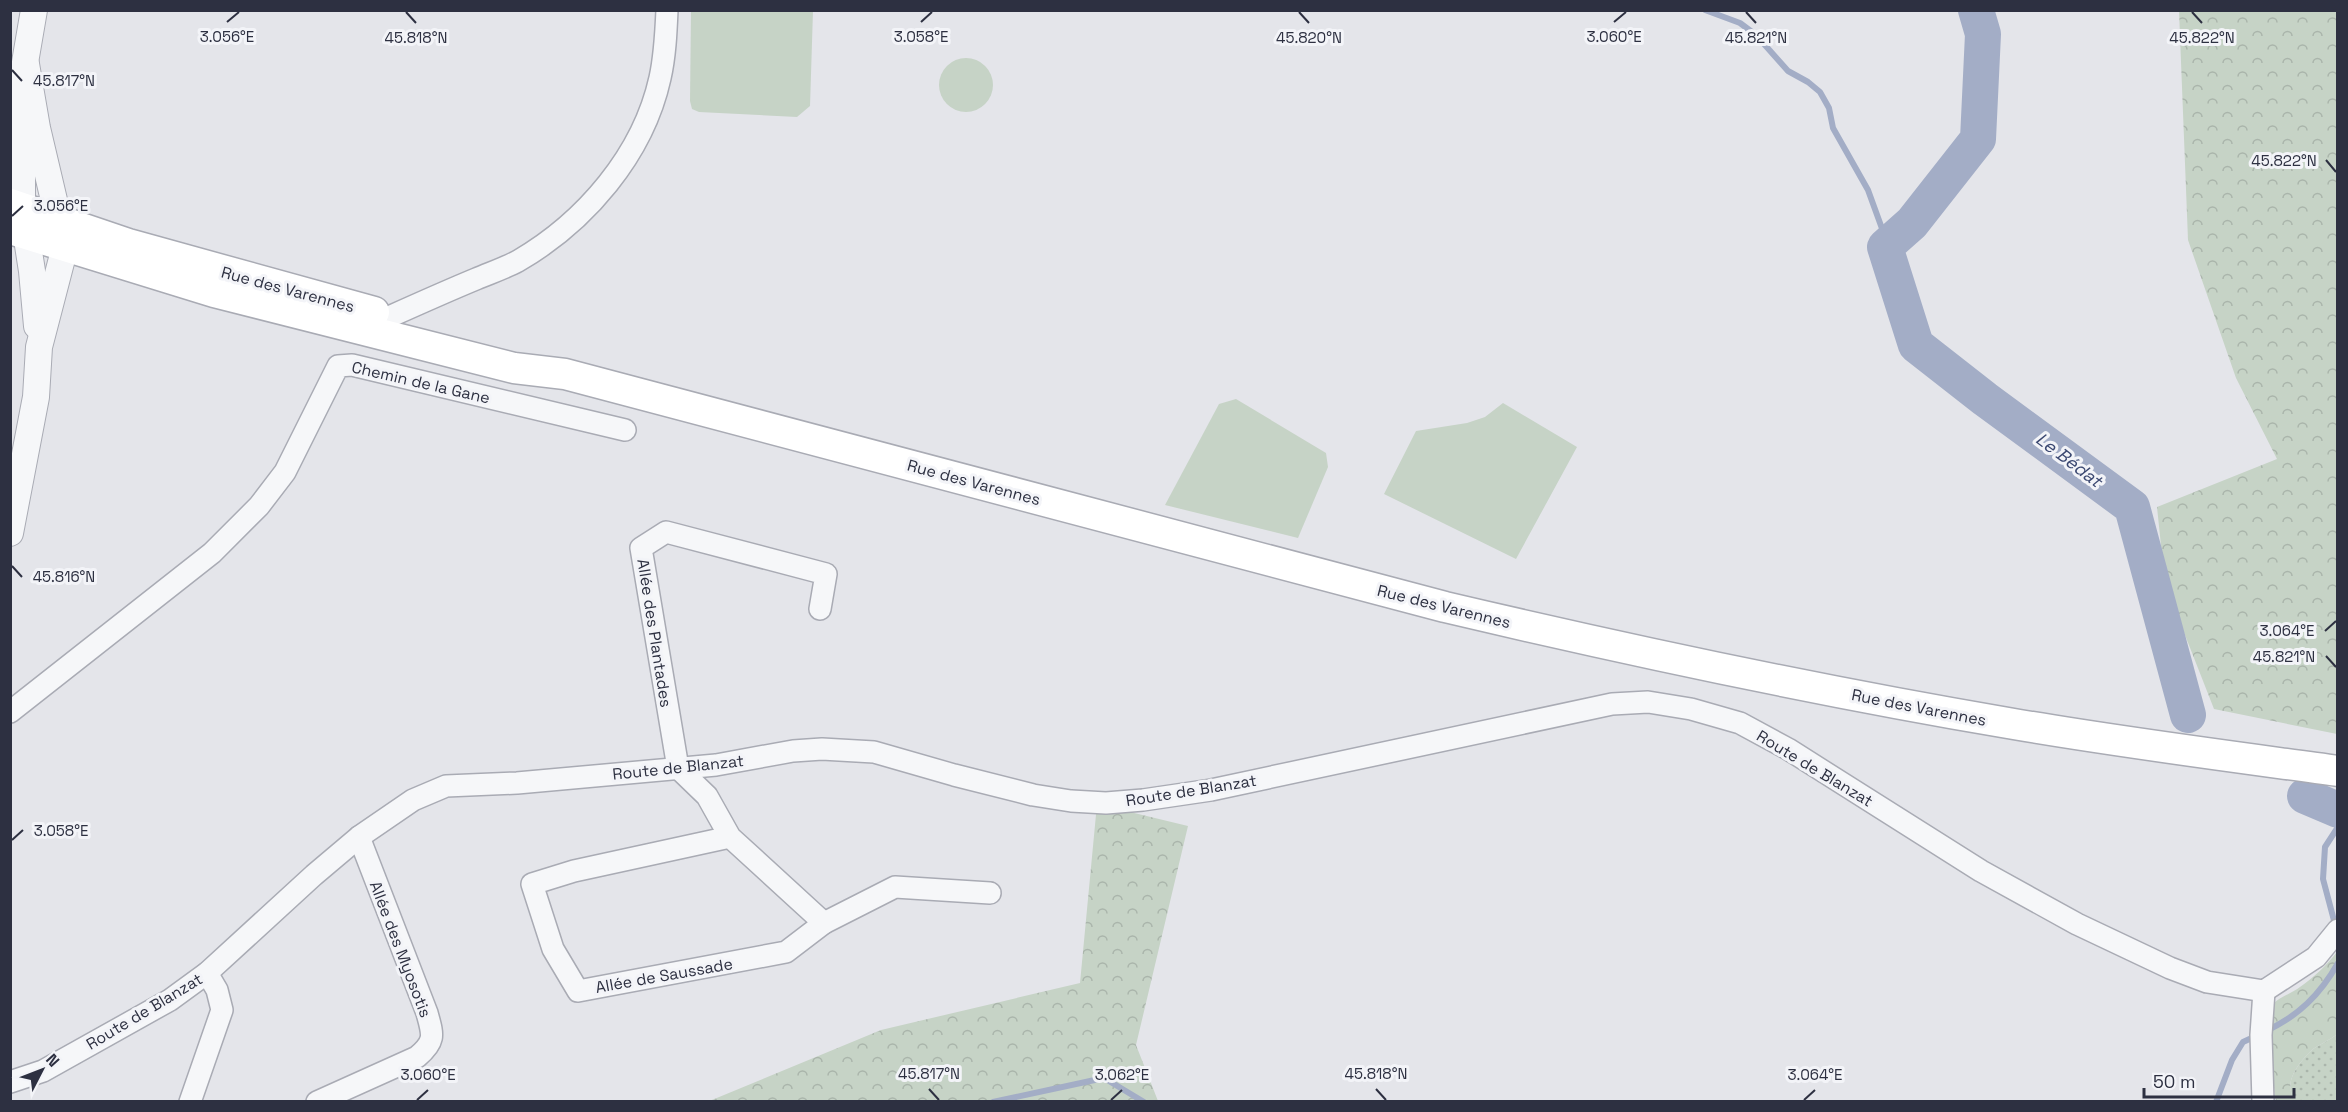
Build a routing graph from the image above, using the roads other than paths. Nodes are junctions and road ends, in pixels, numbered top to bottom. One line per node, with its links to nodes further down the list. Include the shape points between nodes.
1 (34, 10): 3 (street)
2 (667, 10): 6 (street, via 664,56 647,114 635,142 599,195 557,235 517,261)
3 (26, 64): 4 (street, via 22,80); 5 (street, via 36,128)
4 (17, 219): 5 (main road, Rue des Varennes); 7 (street)
5 (62, 233): 6 (main road, Rue des Varennes, via 128,244); 7 (street)
6 (386, 326): 14 (main road, Rue des Varennes, via 515,352 565,374 1445,607 1585,640 2009,723)
7 (39, 347): 9 (street, via 36,397)
8 (625, 430): 11 (street, Chemin de la Gane, via 352,365 338,366 285,472 259,506 212,553)
9 (10, 533)
10 (820, 609): 13 (street, Allée des Plantades, via 826,574 666,532 642,548)
11 (20, 695): 12 (street, Chemin de la Gane)
12 (10, 712)
13 (678, 768): 15 (street, Route de Blanzat, via 446,786 412,800); 16 (street, via 706,796); 21 (street, Route de Blanzat, via 793,751 846,749 874,752 1033,795 1106,803 1211,790 1612,704 1648,702 1740,723 1788,748 1981,871 2077,924 2207,982)
14 (2337, 771)
15 (358, 837): 20 (street, Route de Blanzat); 24 (street, Allée des Myosotis, via 433,1035 428,1047 417,1057)
16 (730, 837): 18 (street); 18 (street, Allée de Saussade, via 532,884 553,949 578,991 786,952)
17 (990, 893): 18 (street, via 895,887)
18 (824, 922)
19 (2337, 930): 21 (street, via 2316,957)
20 (207, 973): 22 (street, Route de Blanzat, via 170,1000 53,1065); 23 (street, via 222,1010)
21 (2264, 991): 25 (street)
22 (10, 1082)
23 (190, 1101)
24 (317, 1101)
25 (2263, 1101)

